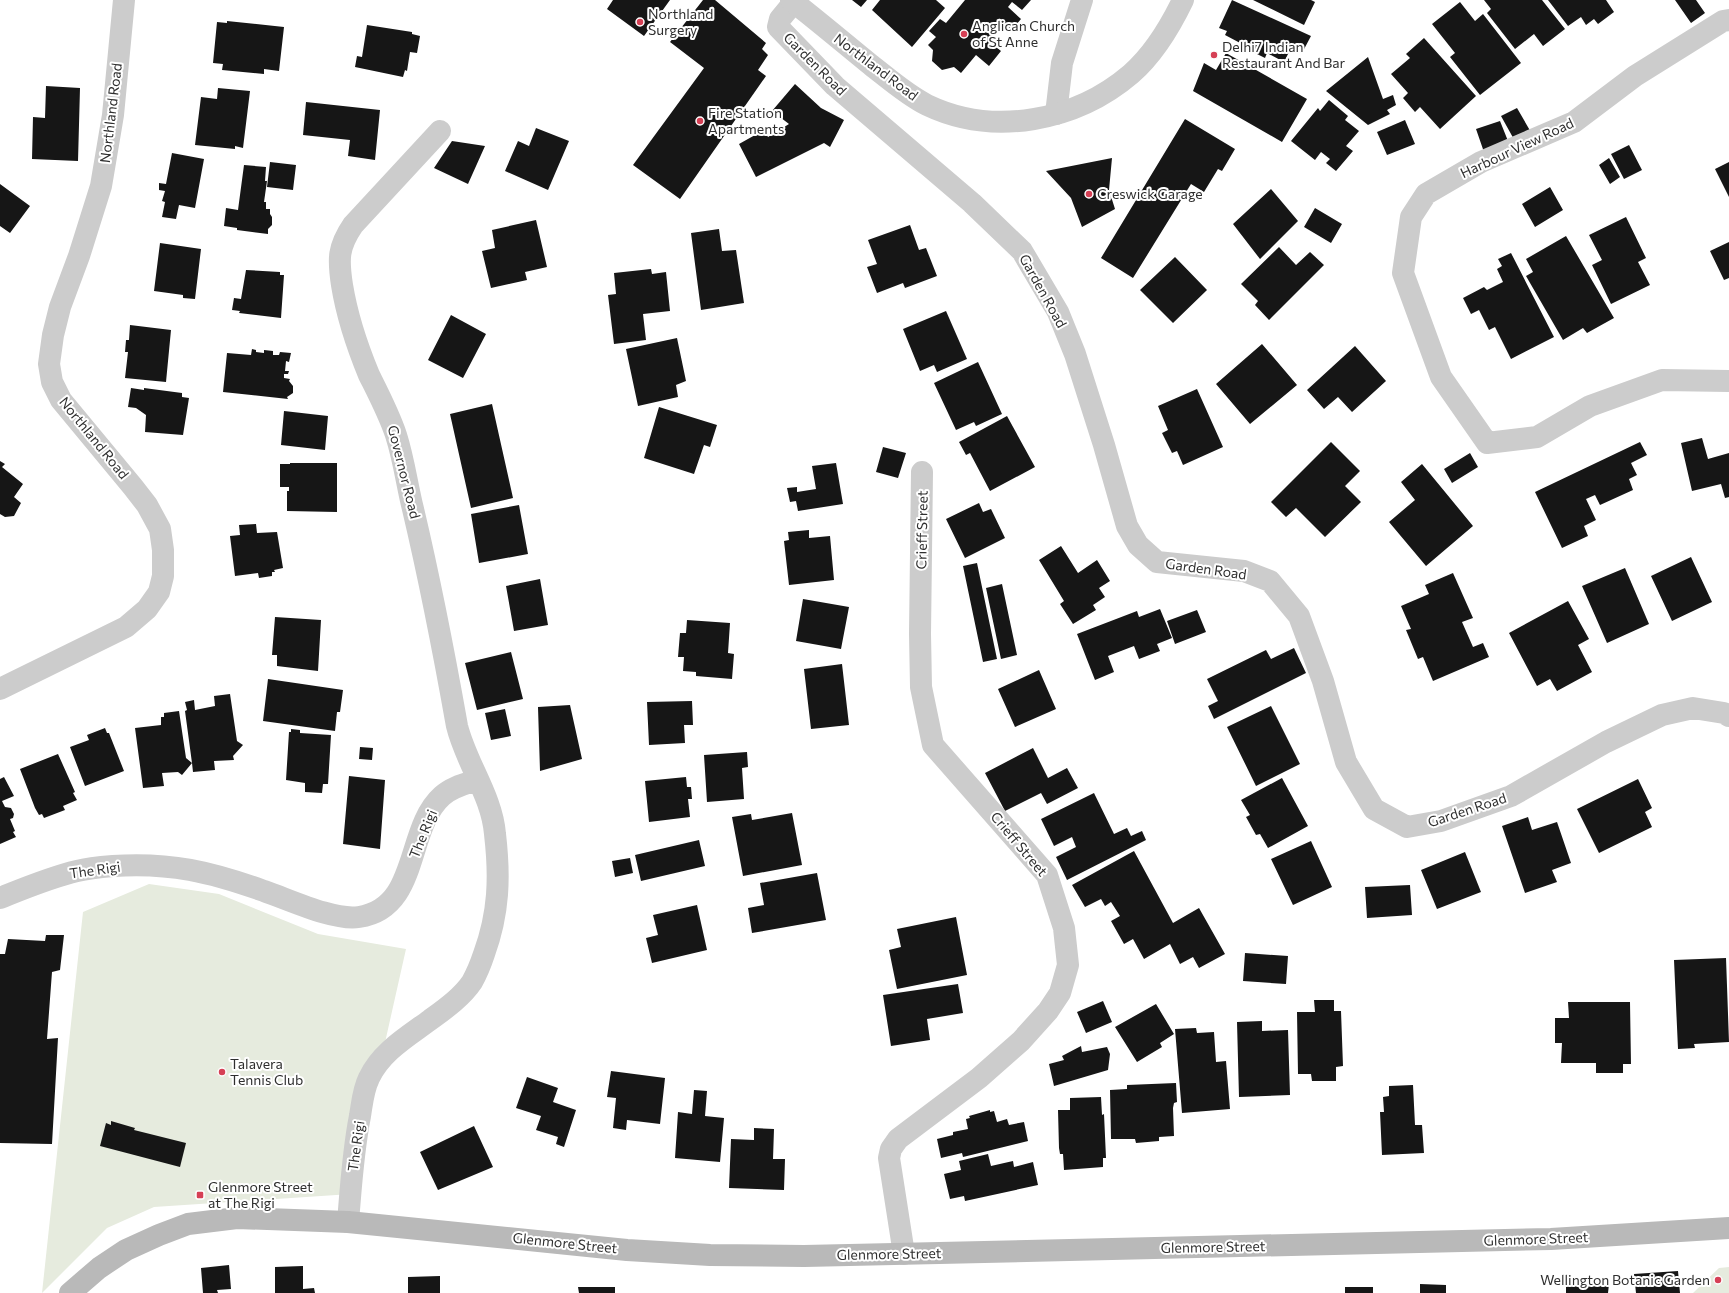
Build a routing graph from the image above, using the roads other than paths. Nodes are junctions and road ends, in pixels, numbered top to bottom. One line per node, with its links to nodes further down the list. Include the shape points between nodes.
1 (124, 0): 10 (street, Northland Road, via 112,115 101,186 60,307 49,364 52,382 62,400 147,505 160,529 163,576 159,592 147,609 126,627)
2 (1082, 0): 6 (street, via 1062,63)
3 (1183, 0): 6 (street, Northland Road, via 1168,29 1131,73 1095,98)
4 (793, 1): 6 (street, Northland Road, via 896,86 928,105 958,116 1000,122 1030,121); 11 (street, Garden Road, via 780,19 778,27 835,86 972,203 1022,251 1058,312 1072,347 1127,526 1138,545 1157,562 1244,571 1270,581 1299,616 1323,681 1346,762 1374,809 1407,827 1441,821 1511,796 1606,742 1662,715 1694,708)
5 (1729, 20): 8 (street, Harbour View Road, via 1723,21 1635,76 1574,122 1481,162 1426,194 1411,217 1403,273 1442,377 1487,443 1538,437 1590,406 1662,380)
6 (1056, 114)
7 (440, 131): 12 (street, Governor Road, via 353,225 339,251 339,265 352,328 369,375 386,405 397,436 432,591 457,726)
8 (1729, 381)
9 (922, 472): 16 (street, Crieff Street, via 921,687 933,745 1047,875 1064,928 1068,965 1060,993 1048,1011 1021,1041 979,1078 898,1139 891,1149 889,1168)
10 (0, 689)
11 (1729, 716)
12 (477, 780): 13 (street, The Rigi, via 452,788 442,796 428,815 396,896 375,913 358,918 339,916 308,907 216,875 176,866 141,864 78,870); 14 (street, The Rigi, via 491,812 495,833 498,895 490,939 481,964 468,987 442,1011 403,1038 378,1063 368,1079 353,1153)
13 (0, 898)
14 (348, 1222): 16 (main road, Glenmore Street, via 710,1255); 17 (main road, Glenmore Street, via 237,1218 188,1224 126,1250 99,1268)
15 (1729, 1228): 16 (main road, Glenmore Street, via 1551,1239)
16 (904, 1254)
17 (70, 1293)

